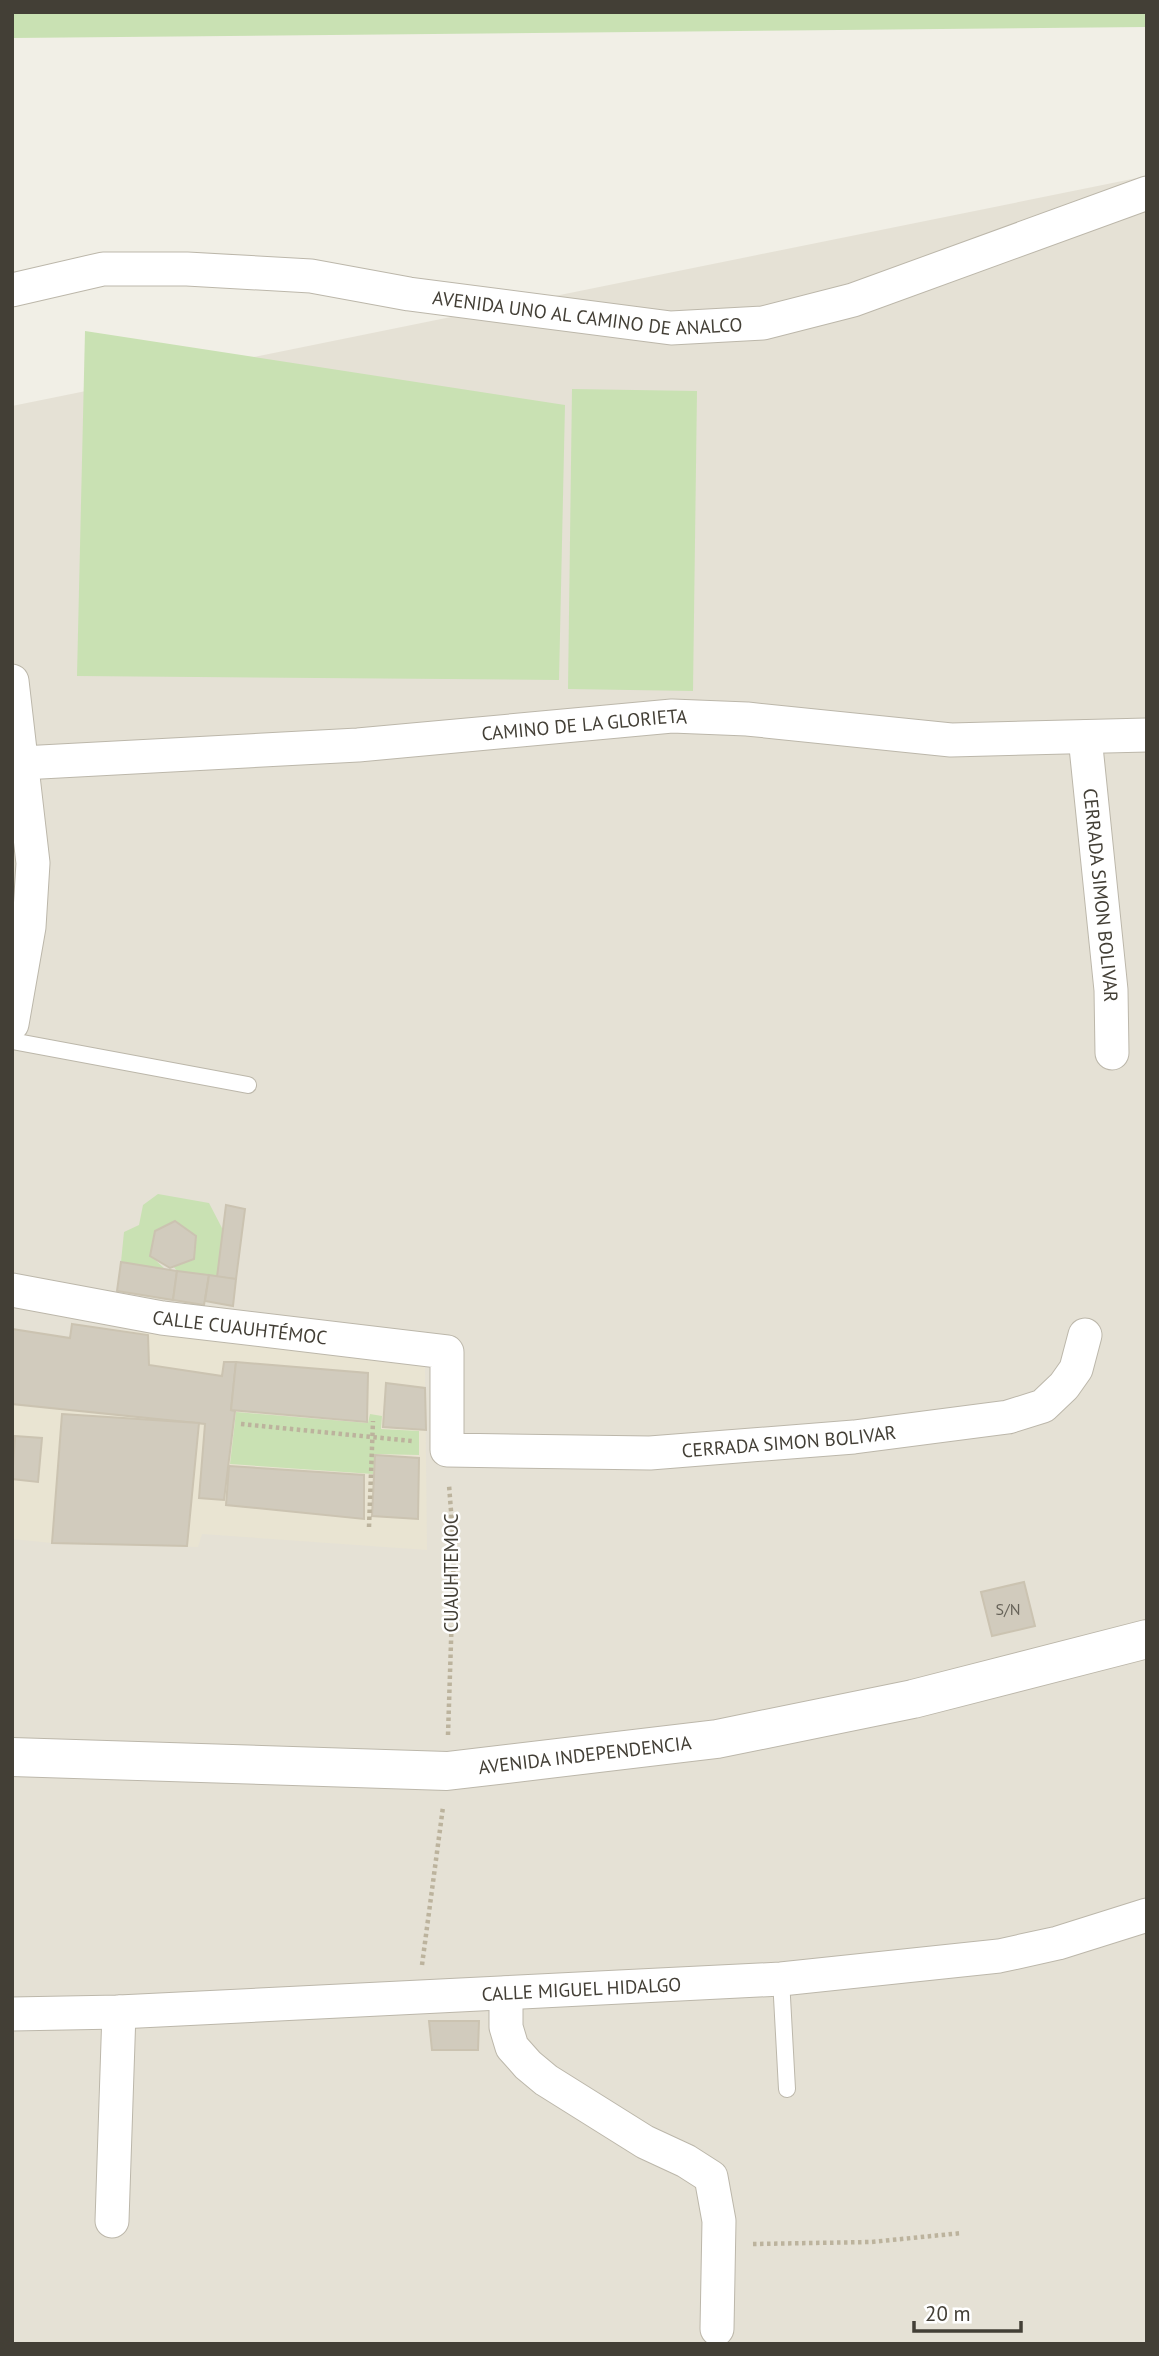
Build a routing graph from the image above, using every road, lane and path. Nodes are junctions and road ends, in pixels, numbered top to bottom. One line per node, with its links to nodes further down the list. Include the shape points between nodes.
1 (1147, 194): 2 (street, AVENIDA UNO AL CAMINO DE ANALCO, via 853,300 763,323 671,328 409,294 311,275 187,269 103,269)
2 (12, 290)
3 (12, 681): 6 (street)
4 (1147, 735): 5 (street, CAMINO DE LA GLORIETA)
5 (1085, 737): 6 (street, CAMINO DE LA GLORIETA, via 951,740 672,716 358,745); 9 (street, CERRADA SIMON BOLIVAR, via 1111,990)
6 (22, 762): 7 (street, via 33,863 29,927)
7 (12, 1024)
8 (12, 1041): 10 (lane)
9 (1112, 1053)
10 (248, 1085)
11 (12, 1290): 16 (street, CALLE CUAUHTÉMOC, via 162,1318 447,1352)
12 (1085, 1335): 16 (street, CERRADA SIMON BOLIVAR, via 1076,1369 1064,1386 1042,1406 1008,1417 854,1437 650,1453)
13 (373, 1421): 15 (path)
14 (241, 1424): 15 (path)
15 (373, 1438): 16 (path, via 424,1442); 17 (path)
16 (447, 1450): 20 (path, CUAUHTEMOC, via 454,1550)
17 (369, 1527)
18 (1147, 1639): 20 (street, AVENIDA INDEPENDENCIA, via 913,1699 717,1740)
19 (12, 1758): 20 (street, AVENIDA INDEPENDENCIA)
20 (447, 1771): 24 (path, CUAUHTEMOC)
21 (1147, 1915): 22 (street, CALLE MIGUEL HIDALGO, via 999,1956)
22 (781, 1979): 23 (street, CALLE MIGUEL HIDALGO); 27 (lane)
23 (506, 1993): 24 (street, CALLE MIGUEL HIDALGO); 30 (street, via 506,2027 512,2047 528,2065 645,2142 710,2176 718,2211)
24 (418, 1997): 25 (street, CALLE MIGUEL HIDALGO)
25 (119, 2012): 26 (street, CALLE MIGUEL HIDALGO); 28 (street)
26 (12, 2014)
27 (787, 2089)
28 (112, 2221)
29 (962, 2234): 30 (path, via 871,2242)
30 (717, 2244): 31 (street)
31 (717, 2329)

